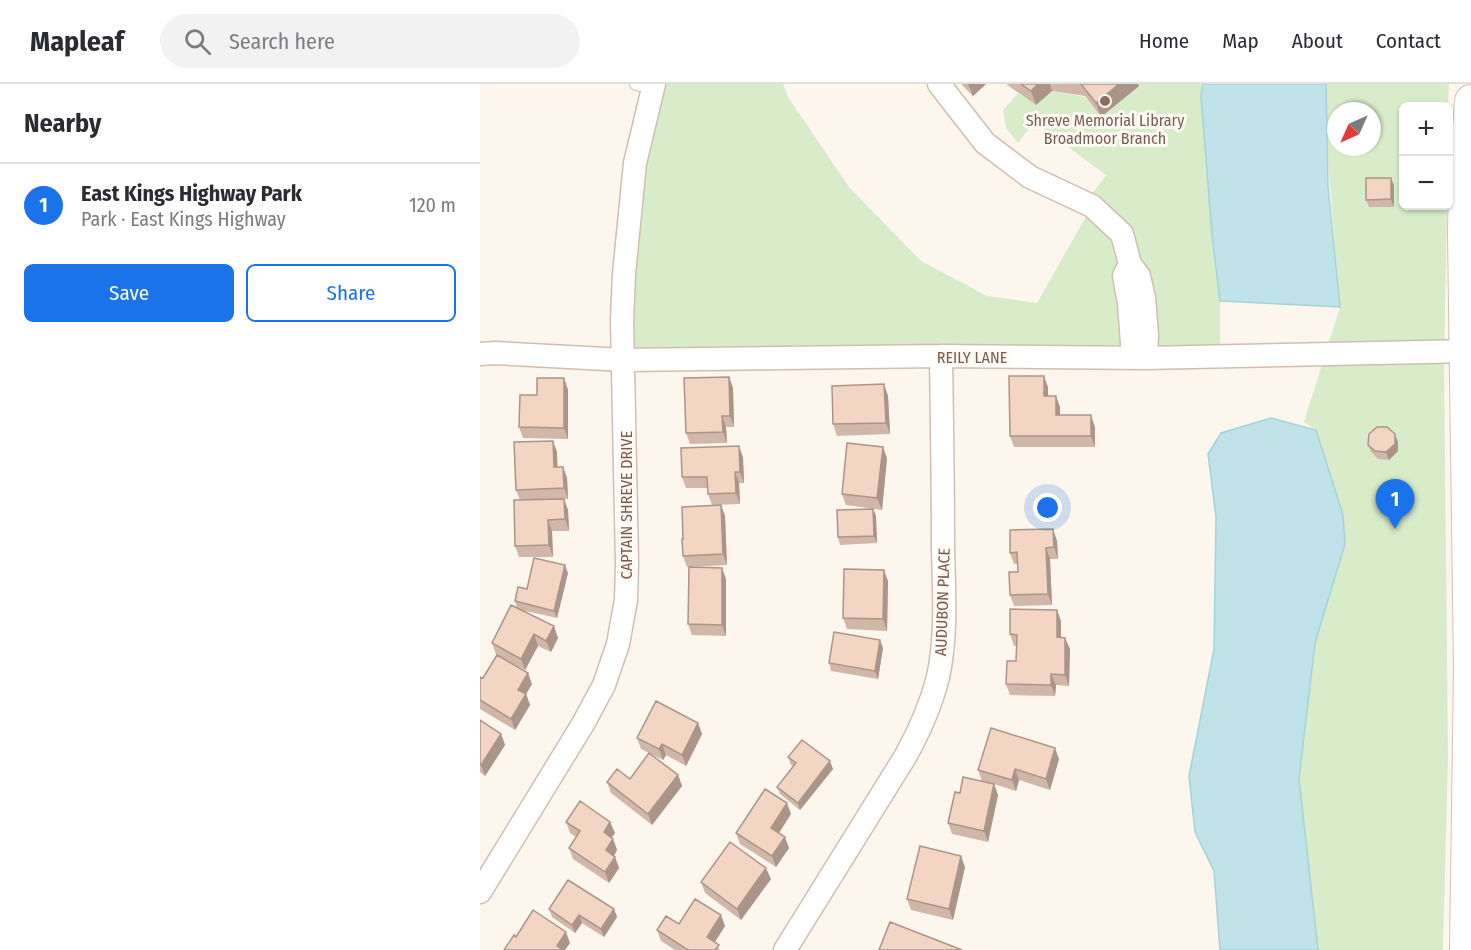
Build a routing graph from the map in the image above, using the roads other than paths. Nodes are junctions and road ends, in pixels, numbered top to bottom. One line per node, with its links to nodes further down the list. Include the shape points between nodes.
1 (939, 84): 7 (street, via 985,143 1030,177 1092,206 1122,234 1144,298 1147,335)
2 (648, 85): 8 (street, CAPTAIN SHREVE DRIVE, via 627,228)
3 (1471, 101): 4 (main road, via 1465,192)
4 (1468, 351): 7 (street, REILY LANE); 9 (main road)
5 (480, 354): 8 (street, REILY LANE)
6 (941, 356): 7 (street, REILY LANE); 8 (street, REILY LANE); 11 (street, AUDUBON PLACE, via 944,593 938,675 905,757)
7 (1140, 357)
8 (624, 360): 10 (street, CAPTAIN SHREVE DRIVE, via 627,563 626,600 618,644 604,685 583,724)
9 (1470, 767): 12 (main road)
10 (480, 892)
11 (785, 950)
12 (1466, 950)

